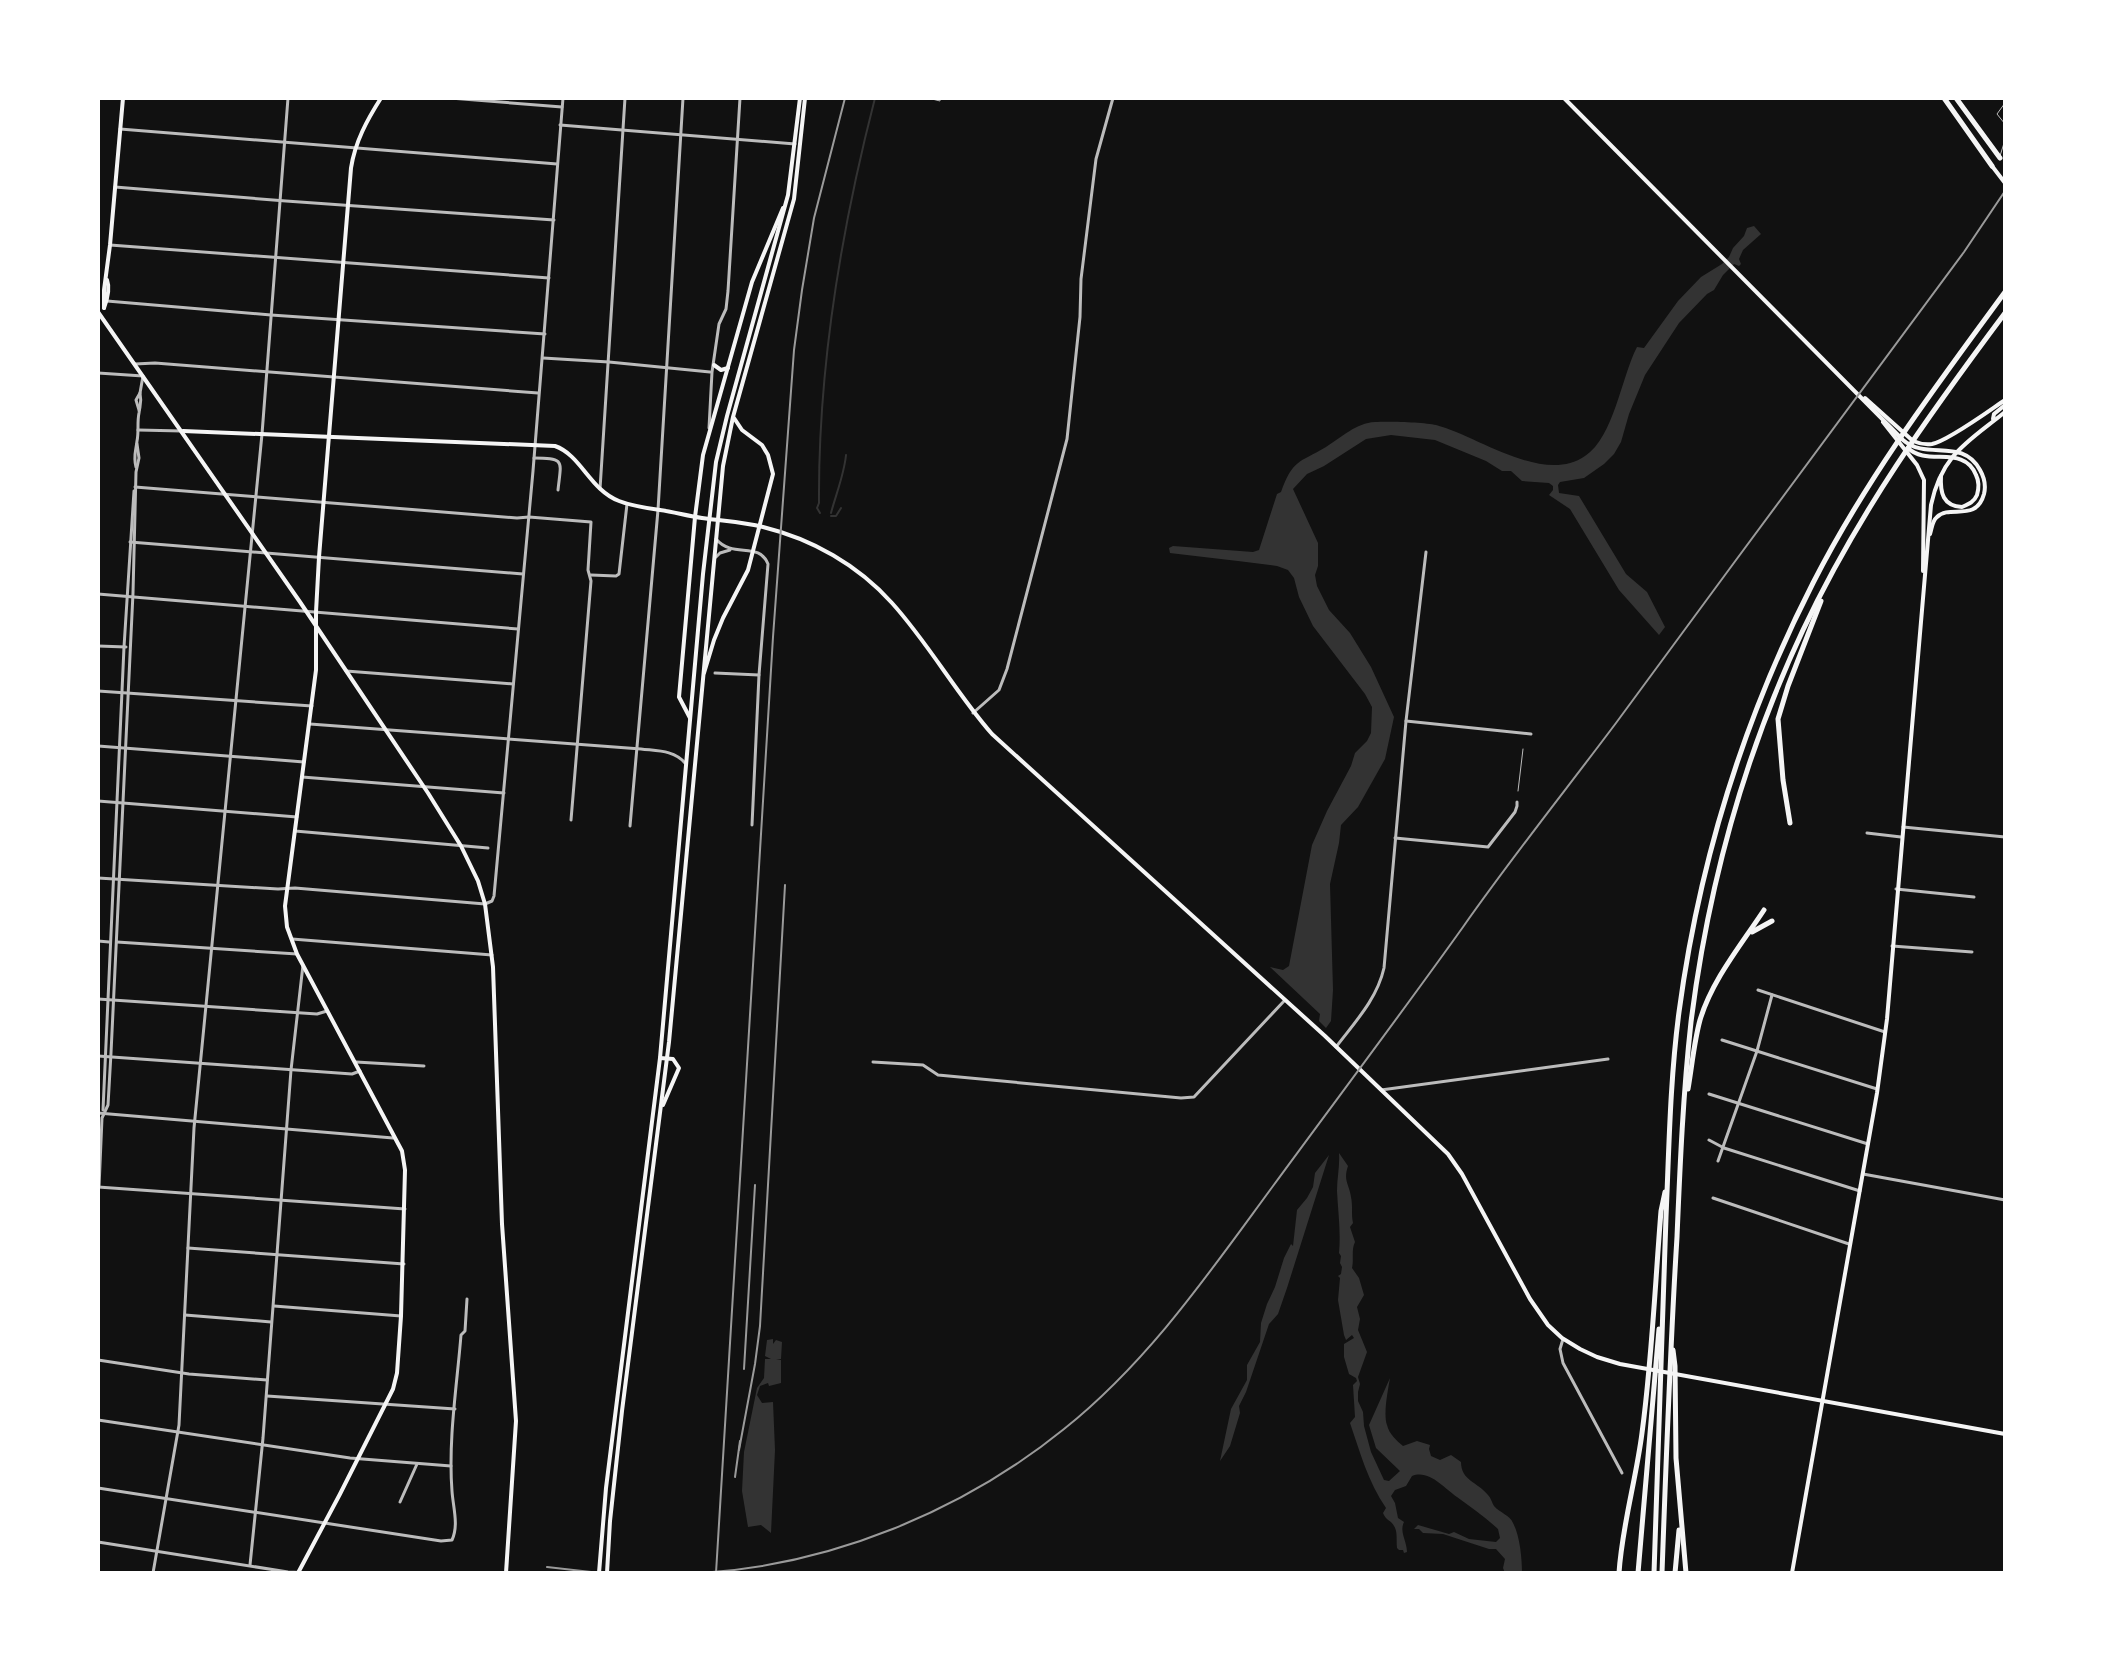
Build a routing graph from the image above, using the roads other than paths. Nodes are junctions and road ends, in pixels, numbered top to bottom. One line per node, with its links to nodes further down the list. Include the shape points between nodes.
1 (123, 98): 20 (main road)
2 (288, 98): 25 (street)
3 (381, 98): 27 (main road)
4 (450, 98): 17 (street)
5 (563, 98): 17 (street)
6 (625, 98): 21 (street)
7 (683, 98): 22 (street)
8 (740, 98): 23 (street)
9 (803, 98): 26 (main road); 69 (main road, via 794,199)
10 (928, 98): 11 (lane)
11 (940, 98)
12 (1113, 98): 124 (street, via 1096,159 1067,439 1007,669 999,690)
13 (1564, 98): 64 (main road)
14 (1944, 98): 31 (highway)
15 (1956, 98): 28 (highway)
16 (2005, 103): 18 (lane, via 1997,114)
17 (562, 107): 19 (street)
18 (2005, 124)
19 (560, 125): 21 (street); 29 (street)
20 (120, 129): 25 (street); 33 (main road)
21 (623, 130): 22 (street); 54 (street)
22 (681, 135): 23 (street); 57 (street)
23 (738, 139): 26 (street); 56 (street, via 728,291)
24 (2005, 140): 28 (lane)
25 (284, 142): 27 (street); 35 (street)
26 (795, 144): 34 (main road)
27 (355, 148): 29 (street); 36 (main road)
28 (2002, 156): 30 (main road)
29 (557, 164): 37 (street)
30 (2005, 165)
31 (1992, 166): 32 (main road)
32 (2005, 183)
33 (115, 187): 35 (street); 38 (main road)
34 (788, 195): 58 (main road, via 752,282); 125 (main road, via 716,462)
35 (280, 201): 36 (street); 39 (street)
36 (348, 206): 37 (street); 40 (main road)
37 (554, 220): 41 (street)
38 (110, 245): 39 (street); 42 (main road)
39 (275, 258): 40 (street); 50 (street)
40 (344, 262): 41 (street); 51 (main road)
41 (549, 278): 52 (street)
42 (107, 280): 43 (main road); 46 (main road)
43 (104, 290): 45 (main road); 47 (main road)
44 (2005, 292): 217 (highway, via 1886,457 1840,533 1789,632 1751,724 1703,883 1684,981)
45 (98, 295)
46 (107, 301): 47 (main road); 50 (street)
47 (104, 308): 49 (main road)
48 (2005, 313): 102 (highway, via 1895,464)
49 (99, 315): 55 (main road)
50 (271, 315): 51 (street); 59 (street)
51 (339, 320): 52 (street); 63 (main road)
52 (545, 334): 53 (street)
53 (543, 358): 54 (street); 65 (street)
54 (609, 362): 57 (street); 81 (street)
55 (135, 364): 59 (street); 62 (main road)
56 (714, 365): 58 (main road); 60 (street)
57 (666, 368): 60 (street); 86 (street)
58 (728, 368): 71 (main road)
59 (266, 372): 63 (street); 74 (street)
60 (712, 372): 71 (street)
61 (98, 373): 62 (street)
62 (143, 376): 72 (street, via 136,400); 73 (main road)
63 (334, 376): 65 (street); 75 (main road)
64 (1847, 382): 66 (main road, via 1919,444 1940,442); 68 (main road)
65 (540, 393): 77 (street)
66 (2005, 402): 70 (main road)
67 (2005, 412): 70 (main road)
68 (1877, 414): 76 (main road); 103 (main road, via 1924,480)
69 (733, 417): 89 (main road, via 762,445 772,465); 91 (main road)
70 (1993, 419): 78 (main road, via 1957,451)
71 (709, 429): 88 (main road)
72 (138, 430): 73 (street); 79 (street)
73 (183, 431): 74 (main road); 82 (main road)
74 (262, 434): 75 (main road); 83 (street)
75 (329, 437): 81 (main road, via 555,446); 84 (main road)
76 (1903, 440): 78 (main road, via 1924,457 1950,456 1967,463 1978,482 1973,502 1962,507 1949,503 1941,493); 96 (main road, via 1918,450 1965,455 1983,478 1984,495 1974,508 1935,519)
77 (535, 455): 80 (street, via 557,460); 87 (street)
78 (1941, 474): 96 (main road, via 1931,505)
79 (135, 487): 82 (street); 92 (street)
80 (558, 490)
81 (600, 490): 85 (main road)
82 (226, 494): 83 (street); 90 (main road)
83 (255, 496): 84 (street); 90 (street)
84 (323, 502): 87 (street); 98 (main road)
85 (627, 504): 86 (main road); 101 (street, via 619,574)
86 (658, 510): 88 (main road); 134 (street)
87 (529, 517): 100 (street); 101 (street, via 592,524)
88 (695, 517): 89 (main road); 125 (main road, via 679,697)
89 (760, 527): 117 (main road); 124 (main road, via 823,549 861,574 915,631)
90 (252, 531): 94 (street); 97 (main road)
91 (716, 539): 93 (street); 99 (main road)
92 (132, 542): 94 (street); 105 (street); 106 (street)
93 (730, 550): 99 (street, via 720,553); 116 (street, via 759,552 768,564)
94 (251, 552): 97 (street); 107 (street)
95 (1426, 552): 126 (street)
96 (1927, 552): 103 (main road)
97 (266, 553): 98 (street); 108 (main road)
98 (319, 557): 100 (street); 109 (main road)
99 (713, 565): 117 (main road)
100 (523, 574): 111 (street)
101 (591, 575): 131 (street)
102 (1827, 582): 149 (highway, via 1778,719); 207 (highway, via 1768,713 1727,839 1697,981)
103 (1924, 585): 152 (main road)
104 (98, 594): 105 (street)
105 (127, 597): 106 (street); 113 (street)
106 (133, 597): 107 (street); 113 (street)
107 (244, 606): 108 (street); 122 (street)
108 (307, 612): 109 (street); 110 (main road)
109 (316, 612): 110 (main road); 111 (street)
110 (316, 626): 114 (main road); 123 (main road)
111 (518, 629): 118 (street)
112 (98, 646): 113 (street)
113 (127, 648): 120 (street); 121 (street)
114 (346, 671): 118 (street); 128 (main road)
115 (715, 673): 116 (street)
116 (759, 675): 150 (street)
117 (702, 679): 193 (main road)
118 (513, 684): 130 (street)
119 (98, 691): 120 (street)
120 (122, 693): 121 (street); 133 (street)
121 (128, 693): 122 (street); 133 (street)
122 (235, 701): 123 (street); 136 (street)
123 (312, 706): 127 (main road)
124 (973, 713): 183 (main road)
125 (690, 720): 138 (main road)
126 (1406, 721): 129 (street); 157 (street)
127 (310, 724): 128 (street); 137 (main road)
128 (385, 730): 130 (street); 140 (main road)
129 (1531, 734)
130 (509, 739): 131 (street); 142 (street)
131 (577, 743): 134 (street); 148 (street)
132 (98, 746): 133 (street)
133 (122, 748): 136 (street); 145 (street)
134 (637, 749): 138 (street, via 670,752); 151 (street)
135 (1523, 749): 141 (lane)
136 (230, 756): 137 (street); 146 (street)
137 (304, 762): 139 (main road)
138 (686, 764): 193 (main road)
139 (302, 777): 140 (street); 147 (main road)
140 (424, 787): 142 (street); 158 (main road)
141 (1518, 791)
142 (504, 793): 166 (street, via 494,896)
143 (98, 801): 145 (street)
144 (1517, 802): 157 (street, via 1488,847)
145 (120, 803): 146 (street); 161 (street)
146 (225, 811): 147 (street); 162 (street)
147 (297, 817): 153 (main road)
148 (571, 820)
149 (1790, 823)
150 (752, 825)
151 (630, 826)
152 (1903, 827): 155 (main road); 156 (street)
153 (295, 831): 158 (street); 163 (main road)
154 (1867, 833): 155 (street)
155 (1901, 837): 164 (main road)
156 (2005, 837)
157 (1395, 838): 189 (street, via 1383,975 1373,998)
158 (461, 846): 159 (street); 166 (main road)
159 (488, 848)
160 (98, 878): 161 (street)
161 (116, 880): 162 (street); 172 (street)
162 (218, 885): 163 (street); 174 (street)
163 (287, 888): 166 (street); 170 (main road)
164 (1896, 889): 165 (street); 173 (main road)
165 (1974, 897)
166 (485, 904): 177 (main road)
167 (1764, 910): 169 (highway)
168 (1772, 921): 169 (highway)
169 (1748, 935): 207 (highway, via 1703,1011)
170 (291, 939): 176 (main road); 177 (street)
171 (98, 941): 172 (street)
172 (113, 942): 174 (street); 182 (street)
173 (1892, 946): 175 (street); 187 (main road)
174 (212, 949): 176 (street); 184 (street)
175 (1972, 952)
176 (297, 954): 178 (main road)
177 (492, 955): 264 (main road, via 516,1421)
178 (303, 965): 185 (main road); 186 (street)
179 (1758, 990): 180 (street)
180 (1772, 995): 187 (street); 190 (street)
181 (98, 999): 182 (street)
182 (110, 1000): 184 (street); 192 (street)
183 (1285, 1000): 189 (main road); 196 (street, via 1194,1097 938,1075 923,1065)
184 (206, 1007): 186 (street); 197 (street)
185 (327, 1011): 186 (street); 195 (main road)
186 (297, 1013): 199 (street)
187 (1885, 1032): 201 (main road)
188 (1722, 1040): 190 (street)
189 (1336, 1047): 202 (main road)
190 (1757, 1051): 201 (street); 204 (street)
191 (98, 1056): 192 (street)
192 (108, 1057): 197 (street); 208 (street)
193 (664, 1058): 205 (main road); 205 (main road, via 676,1061 679,1068); 265 (main road)
194 (1608, 1059): 202 (street)
195 (355, 1062): 198 (street); 200 (main road)
196 (873, 1062)
197 (201, 1064): 199 (street); 209 (street)
198 (424, 1066)
199 (291, 1070): 200 (street); 210 (street)
200 (360, 1071): 211 (main road)
201 (1877, 1089): 213 (main road)
202 (1381, 1090): 236 (main road, via 1455,1163 1538,1313)
203 (1709, 1094): 204 (street)
204 (1739, 1103): 213 (street); 214 (street)
205 (660, 1111): 266 (main road)
206 (98, 1113): 208 (street)
207 (1683, 1113): 235 (highway)
208 (104, 1114): 209 (street); 218 (street)
209 (195, 1121): 210 (street); 220 (street)
210 (287, 1129): 211 (street); 222 (street)
211 (396, 1138): 224 (main road, via 404,1161)
212 (1709, 1140): 214 (street)
213 (1868, 1144): 216 (main road)
214 (1724, 1148): 215 (street); 219 (street)
215 (1718, 1161)
216 (1863, 1174): 219 (main road); 223 (street)
217 (1668, 1176): 231 (highway); 267 (highway, via 1647,1399)
218 (98, 1187): 220 (street)
219 (1860, 1191): 225 (main road)
220 (191, 1193): 222 (street); 226 (street)
221 (1713, 1198): 225 (street)
222 (281, 1199): 224 (street); 227 (street)
223 (2005, 1200)
224 (405, 1209): 228 (main road)
225 (1850, 1245): 241 (main road)
226 (188, 1248): 227 (street); 232 (street)
227 (277, 1254): 228 (street); 230 (street)
228 (404, 1264): 233 (main road)
229 (467, 1299): 243 (street)
230 (273, 1306): 233 (street); 234 (street)
231 (1663, 1309): 268 (highway); 269 (highway)
232 (185, 1315): 234 (street); 238 (street)
233 (401, 1316): 242 (main road, via 397,1373)
234 (271, 1322): 239 (street)
235 (1671, 1333): 256 (highway); 270 (highway)
236 (1563, 1339): 241 (main road, via 1597,1357 1634,1367); 251 (street, via 1563,1363)
237 (98, 1360): 238 (street)
238 (182, 1373): 239 (street); 245 (street)
239 (267, 1380): 240 (street)
240 (266, 1396): 242 (street); 247 (street)
241 (1822, 1401): 246 (main road); 273 (main road)
242 (384, 1404): 243 (street); 248 (main road)
243 (455, 1409): 250 (street)
244 (98, 1420): 245 (street)
245 (178, 1432): 247 (street); 253 (street)
246 (2005, 1434)
247 (262, 1445): 248 (street); 255 (street)
248 (357, 1459): 249 (street); 257 (main road)
249 (417, 1464): 250 (street); 254 (street)
250 (451, 1466): 257 (street, via 452,1540)
251 (1622, 1473)
252 (98, 1488): 253 (street)
253 (165, 1498): 255 (street); 259 (street)
254 (400, 1502)
255 (255, 1513): 257 (street); 260 (street)
256 (1680, 1517): 271 (highway); 272 (highway)
257 (325, 1523): 261 (main road)
258 (98, 1542): 259 (street)
259 (157, 1551): 260 (street); 262 (street)
260 (250, 1565): 261 (street)
261 (298, 1572): 263 (street)
262 (153, 1573)
263 (312, 1573)
264 (506, 1573)
265 (599, 1573)
266 (607, 1573)
267 (1619, 1573)
268 (1638, 1573)
269 (1654, 1573)
270 (1662, 1573)
271 (1675, 1573)
272 (1686, 1573)
273 (1792, 1573)

